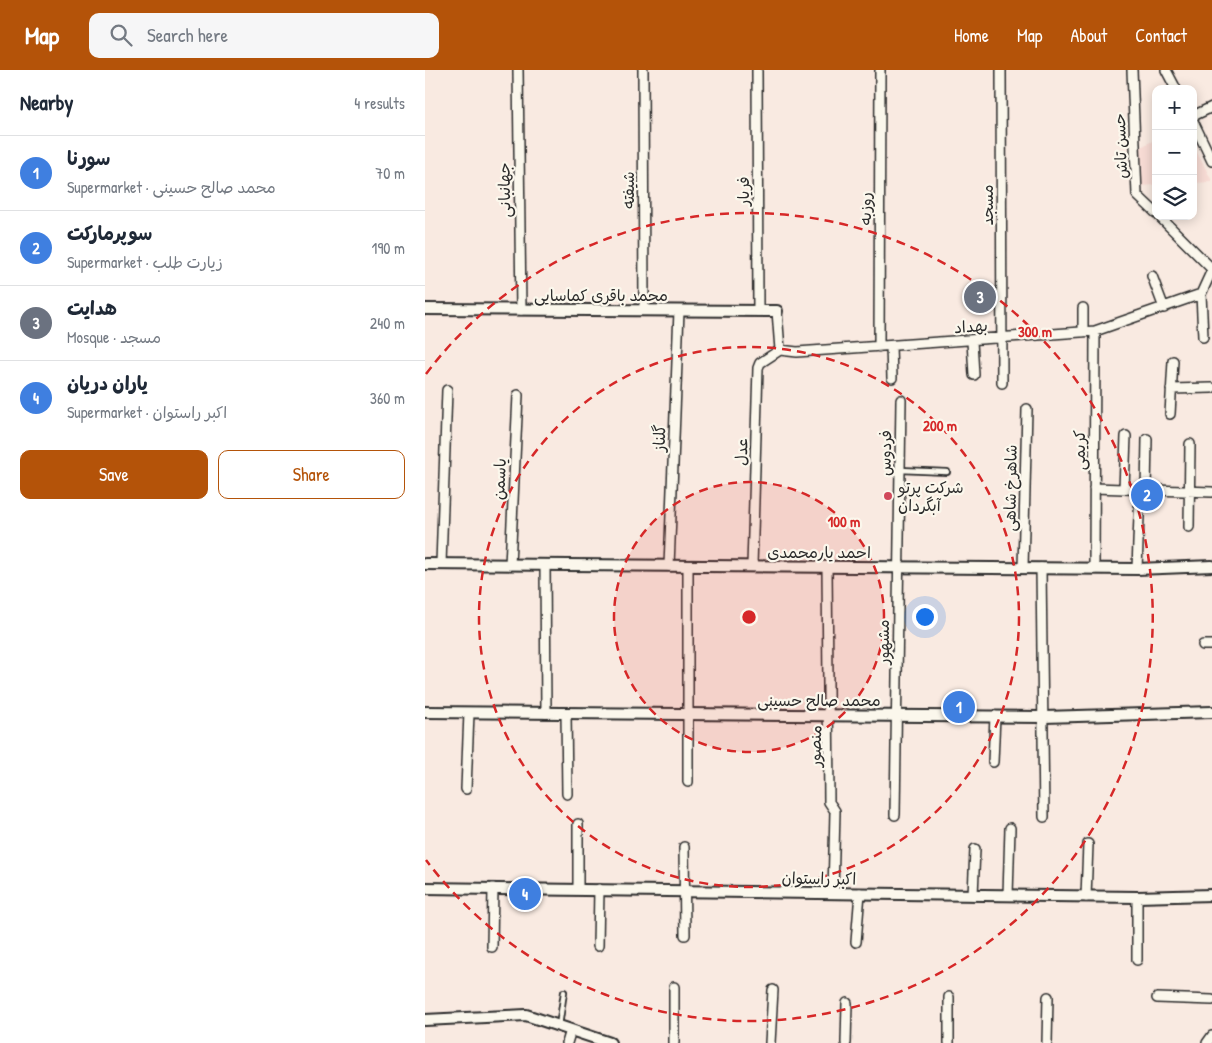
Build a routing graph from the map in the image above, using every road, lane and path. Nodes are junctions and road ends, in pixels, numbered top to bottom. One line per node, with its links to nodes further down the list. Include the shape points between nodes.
1 (518, 70): 21 (street, جهانبانی)
2 (643, 70): 22 (street, شیفته)
3 (757, 70): 24 (street, فریار)
4 (880, 70): 32 (street, روزبه)
5 (1001, 70): 29 (street, مسجد)
6 (1132, 70): 13 (street, حسن تاش, via 1137,195)
7 (1166, 70): 8 (street)
8 (1174, 85)
9 (1212, 107): 10 (street)
10 (1197, 114)
11 (1197, 129): 12 (street)
12 (1212, 161)
13 (1152, 209)
14 (1163, 220): 15 (street)
15 (1212, 269): 17 (street)
16 (1152, 276): 19 (street)
17 (1201, 294): 19 (street, بهداد); 28 (street)
18 (1083, 308): 27 (street)
19 (1164, 308): 26 (street, بهداد)
20 (425, 309): 21 (street, محمد باقری کماسایی)
21 (521, 310): 22 (street, محمد باقری کماسایی)
22 (644, 310): 23 (street, محمد باقری کماسایی)
23 (679, 310): 24 (street, محمد باقری کماسایی); 60 (street, گلناز)
24 (758, 311): 25 (street, محمد باقری کماسایی)
25 (777, 311): 33 (street)
26 (1095, 331): 27 (street, بهداد); 50 (street, کریمی)
27 (1083, 332): 29 (street, بهداد)
28 (1203, 336)
29 (1001, 339): 30 (street, بهداد); 37 (street, مسجد)
30 (972, 341): 31 (street, بهداد); 35 (street)
31 (891, 346): 32 (street, بهداد); 36 (street)
32 (879, 347): 33 (street, بهداد, via 797,352)
33 (780, 350): 62 (street, عدل, via 760,363 758,368)
34 (1173, 361): 39 (street)
35 (974, 375)
36 (892, 378)
37 (1002, 383)
38 (1212, 388): 39 (street)
39 (1171, 389): 44 (street)
40 (447, 390): 57 (street)
41 (518, 395): 58 (street, یاسمن)
42 (901, 400): 48 (street, فردوس)
43 (1027, 409): 66 (street, شاهرخ شاهی)
44 (1171, 414)
45 (1126, 436): 51 (street)
46 (1147, 439): 52 (street)
47 (1190, 444): 53 (street)
48 (900, 470): 49 (lane); 65 (street, فردوس)
49 (947, 472)
50 (1094, 488): 51 (street); 68 (street, کریمی)
51 (1123, 489): 52 (street)
52 (1143, 490): 53 (street); 69 (street)
53 (1190, 491): 54 (street); 55 (street)
54 (1212, 492)
55 (1189, 527)
56 (425, 564): 57 (street, احمد یارمحمدی)
57 (441, 564): 58 (street, احمد یارمحمدی)
58 (510, 564): 59 (street, احمد یارمحمدی)
59 (545, 565): 60 (street, احمد یارمحمدی); 73 (street)
60 (669, 566): 61 (street, احمد یارمحمدی)
61 (688, 566): 62 (street, احمد یارمحمدی); 75 (street)
62 (752, 566): 64 (street, احمد یارمحمدی)
63 (1212, 566): 69 (street, احمد یارمحمدی)
64 (827, 567): 65 (street, احمد یارمحمدی); 76 (street, منصور)
65 (898, 567): 66 (street, احمد یارمحمدی); 77 (street, مشهور)
66 (1023, 568): 67 (street, احمد یارمحمدی)
67 (1041, 568): 68 (street, احمد یارمحمدی); 79 (street)
68 (1095, 569): 69 (street, احمد یارمحمدی)
69 (1137, 569)
70 (425, 712): 72 (street, محمد صالح حسینی)
71 (1212, 712): 79 (street, محمد صالح حسینی)
72 (469, 713): 73 (street, محمد صالح حسینی); 82 (street)
73 (546, 713): 74 (street, محمد صالح حسینی)
74 (566, 713): 75 (street, محمد صالح حسینی); 83 (street)
75 (688, 714): 76 (street, محمد صالح حسینی); 81 (street)
76 (830, 715): 77 (street, محمد صالح حسینی); 96 (street, منصور, via 829,802 835,811)
77 (898, 716): 78 (street, محمد صالح حسینی); 84 (street, مشهور)
78 (995, 716): 79 (street, محمد صالح حسینی); 80 (street)
79 (1044, 717): 85 (street)
80 (993, 762)
81 (688, 782)
82 (466, 789)
83 (567, 794)
84 (895, 815)
85 (1044, 816)
86 (578, 824): 93 (street)
87 (1010, 828): 99 (street)
88 (1088, 844): 101 (street)
89 (684, 846): 95 (street)
90 (975, 849): 98 (street)
91 (425, 888): 92 (street, اکبر راستوان)
92 (493, 888): 93 (street, اکبر راستوان); 106 (street)
93 (578, 889): 94 (street, اکبر راستوان)
94 (599, 890): 95 (street, اکبر راستوان); 105 (street)
95 (685, 891): 96 (street, اکبر راستوان); 103 (street)
96 (833, 893): 97 (street, اکبر راستوان)
97 (860, 893): 98 (street, اکبر راستوان); 104 (street)
98 (973, 895): 99 (street, اکبر راستوان)
99 (1008, 895): 101 (street, اکبر راستوان)
100 (1212, 895): 102 (street, اکبر راستوان)
101 (1086, 897): 102 (street, اکبر راستوان)
102 (1137, 897): 107 (street)
103 (685, 935)
104 (856, 942)
105 (599, 946)
106 (492, 947)
107 (1137, 960)
108 (674, 987): 122 (street)
109 (773, 990): 123 (street)
110 (564, 992): 117 (lane)
111 (949, 997): 125 (street)
112 (1048, 997): 126 (street)
113 (1157, 998): 114 (street)
114 (1212, 1000)
115 (847, 1003): 124 (street)
116 (425, 1020): 117 (street, via 527,1015)
117 (559, 1026): 118 (street)
118 (571, 1030): 120 (street); 121 (street)
119 (1212, 1036): 127 (street)
120 (567, 1043)
121 (610, 1043)
122 (674, 1043)
123 (770, 1043)
124 (846, 1043)
125 (949, 1043)
126 (1047, 1043)
127 (1207, 1043)

